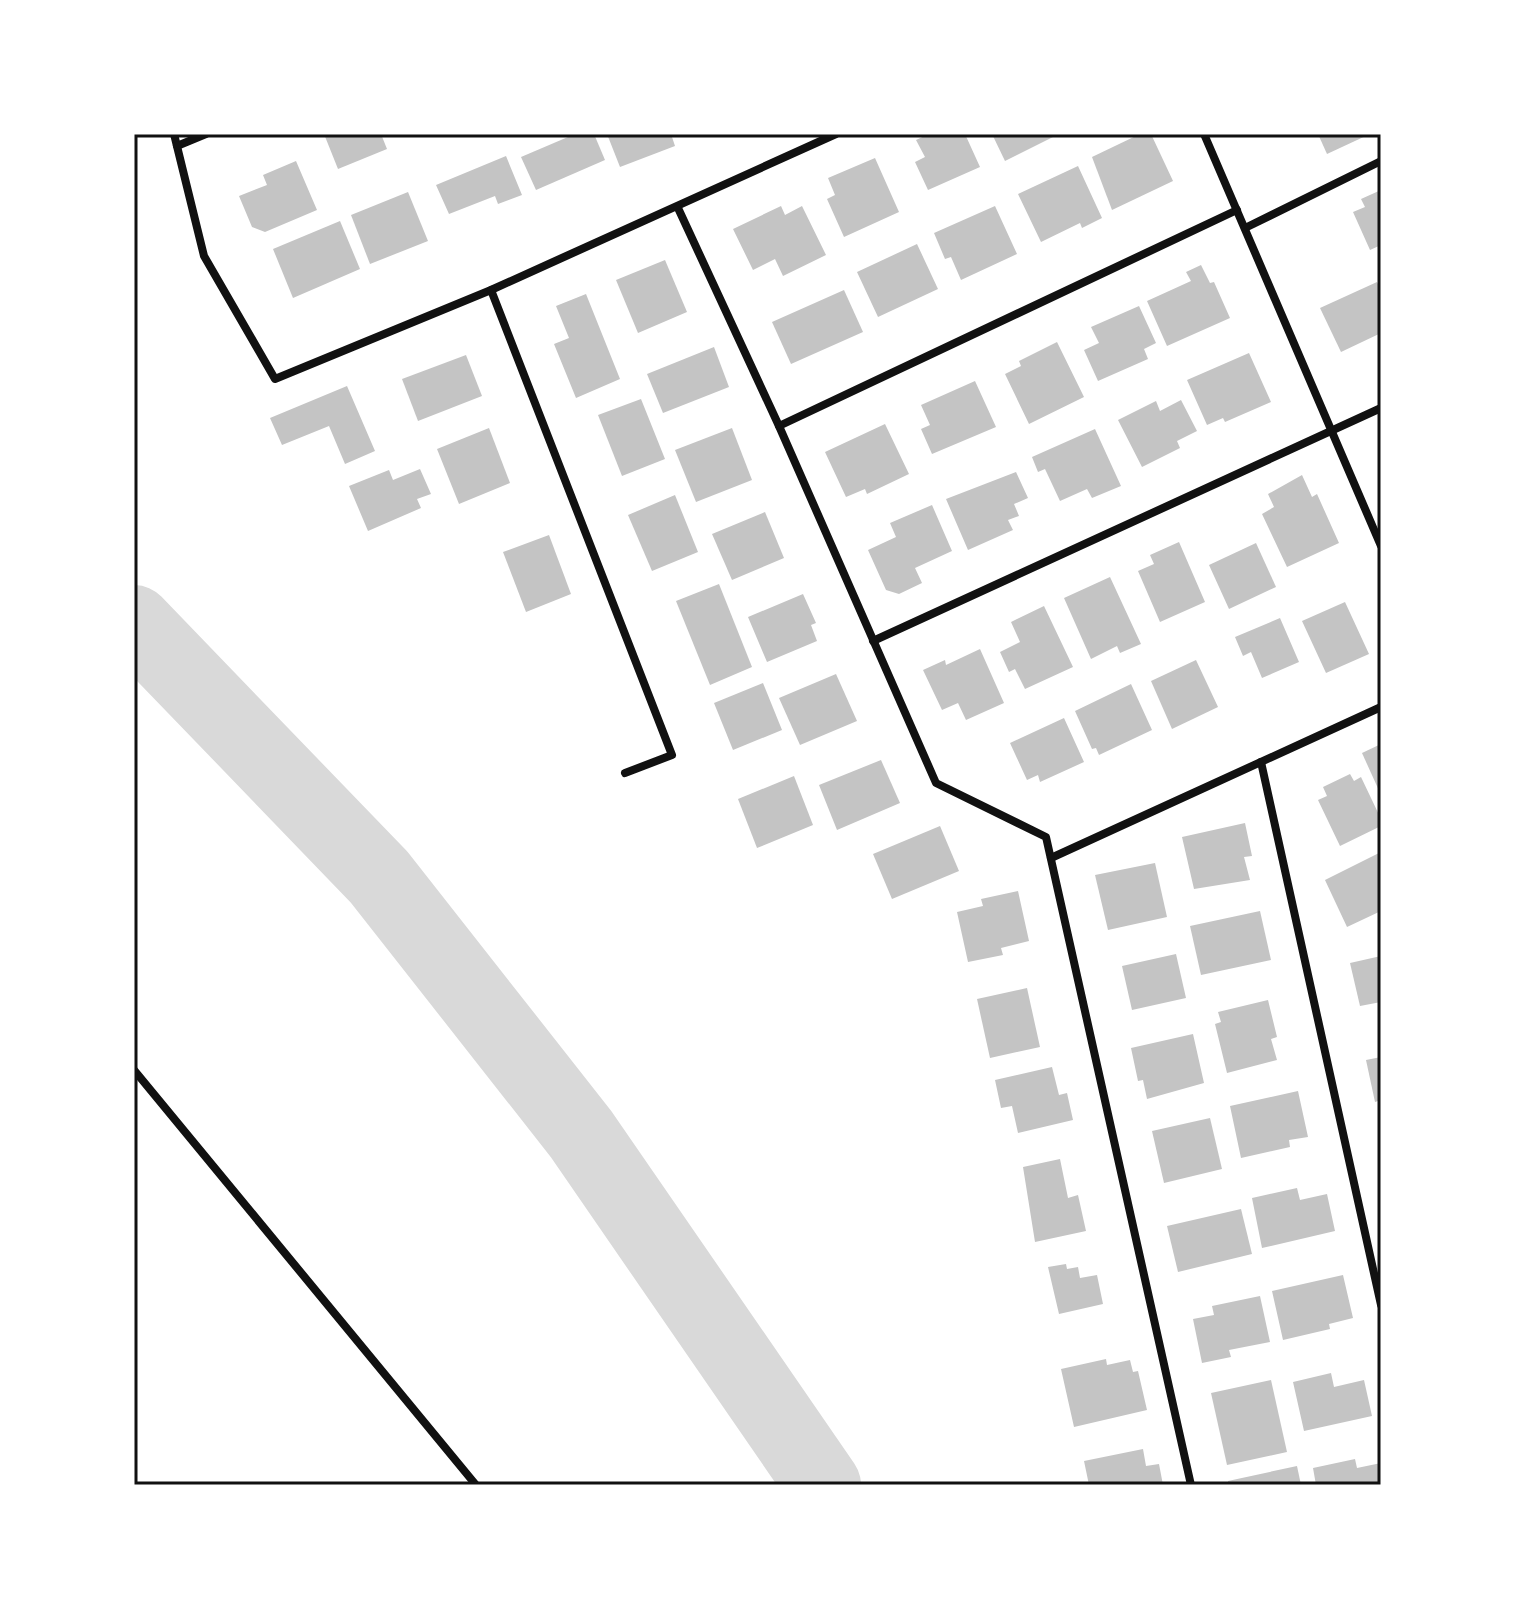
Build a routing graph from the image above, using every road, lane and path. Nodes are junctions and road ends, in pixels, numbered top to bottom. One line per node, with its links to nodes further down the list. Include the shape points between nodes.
1 (174, 134): 5 (street)
2 (206, 134): 5 (street)
3 (836, 134): 7 (street)
4 (1204, 134): 8 (street)
5 (177, 146): 10 (street, via 204,256 275,379)
6 (1381, 161): 9 (street)
7 (678, 208): 10 (street); 12 (street)
8 (1237, 210): 9 (street); 12 (street)
9 (1245, 228): 13 (street)
10 (491, 290): 18 (street, via 672,755)
11 (1381, 408): 13 (street)
12 (779, 426): 15 (street)
13 (1331, 431): 14 (street); 15 (street)
14 (1381, 546)
15 (873, 641): 19 (street, via 936,783 1046,837)
16 (1381, 707): 17 (street)
17 (1261, 762): 19 (street); 21 (street)
18 (625, 773)
19 (1051, 858): 23 (street)
20 (134, 1070): 22 (street)
21 (1381, 1305)
22 (476, 1485)
23 (1191, 1485)

